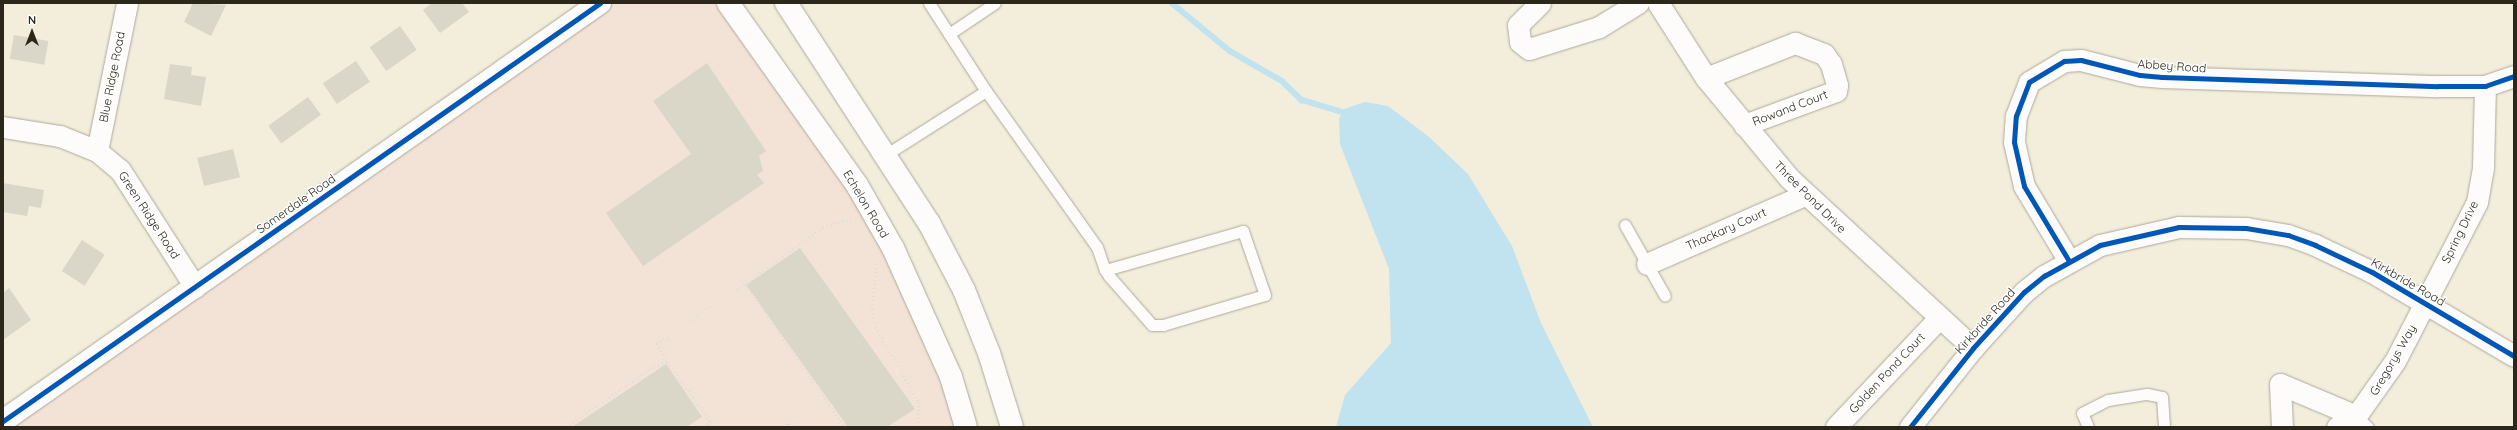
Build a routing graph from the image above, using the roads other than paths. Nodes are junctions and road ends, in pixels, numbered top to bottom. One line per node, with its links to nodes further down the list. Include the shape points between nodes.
1 (127, 3): 17 (street, Blue Ridge Road)
2 (600, 3): 24 (street, Somerdale Road)
3 (728, 3): 32 (street, Echelon Road, via 857,185 893,248 951,377)
4 (786, 3): 18 (street)
5 (929, 3): 10 (lane)
6 (995, 3): 10 (lane)
7 (1540, 3): 8 (street, via 1518,25 1520,42 1529,49 1600,27)
8 (1638, 3)
9 (1658, 3): 12 (street, Three Pond Drive)
10 (950, 34): 14 (lane)
11 (2514, 76): 13 (street, Abbey Road)
12 (1706, 78): 15 (street, Three Pond Drive); 15 (street, Rowand Court, via 1794,43 1824,54 1831,64 1838,85 1836,91)
13 (2485, 86): 21 (street, Abbey Road, via 2162,77 2140,75 2082,60 2064,61 2029,82 2016,116 2014,142 2024,186); 26 (street, Spring Drive, via 2483,167 2477,202)
14 (986, 91): 18 (lane); 23 (lane, via 1097,247)
15 (1744, 125): 19 (street, Three Pond Drive)
16 (3, 127): 17 (street, Green Ridge Road, via 60,136)
17 (97, 151): 24 (street, Green Ridge Road, via 120,170)
18 (887, 154): 33 (street, via 929,223 964,290 989,352)
19 (1804, 195): 22 (street, Thackary Court); 27 (street, Three Pond Drive)
20 (1625, 225): 22 (lane)
21 (2069, 261): 26 (street, Kirkbride Road, via 2114,241 2179,227 2246,228 2315,245); 28 (street, Kirkbride Road, via 2024,292)
22 (1647, 264): 25 (lane)
23 (1105, 270): 23 (lane, via 1243,231 1265,295 1157,326 1152,325)
24 (195, 286): 30 (street, Somerdale Road)
25 (1665, 296)
26 (2424, 303): 29 (street, Kirkbride Road); 31 (street, Gregorys Way)
27 (1938, 319): 28 (street, Three Pond Drive); 34 (street, Golden Pond Court)
28 (1973, 348): 35 (street, Kirkbride Road)
29 (2514, 356)
30 (3, 421)
31 (2362, 422): 38 (street, via 2280,384); 39 (street, Gregorys Way)
32 (966, 427)
33 (1012, 427)
34 (1836, 427)
35 (1910, 427)
36 (2088, 427): 37 (lane, via 2082,413 2108,400 2147,394 2162,397)
37 (2164, 427)
38 (2282, 427)
39 (2337, 427)

